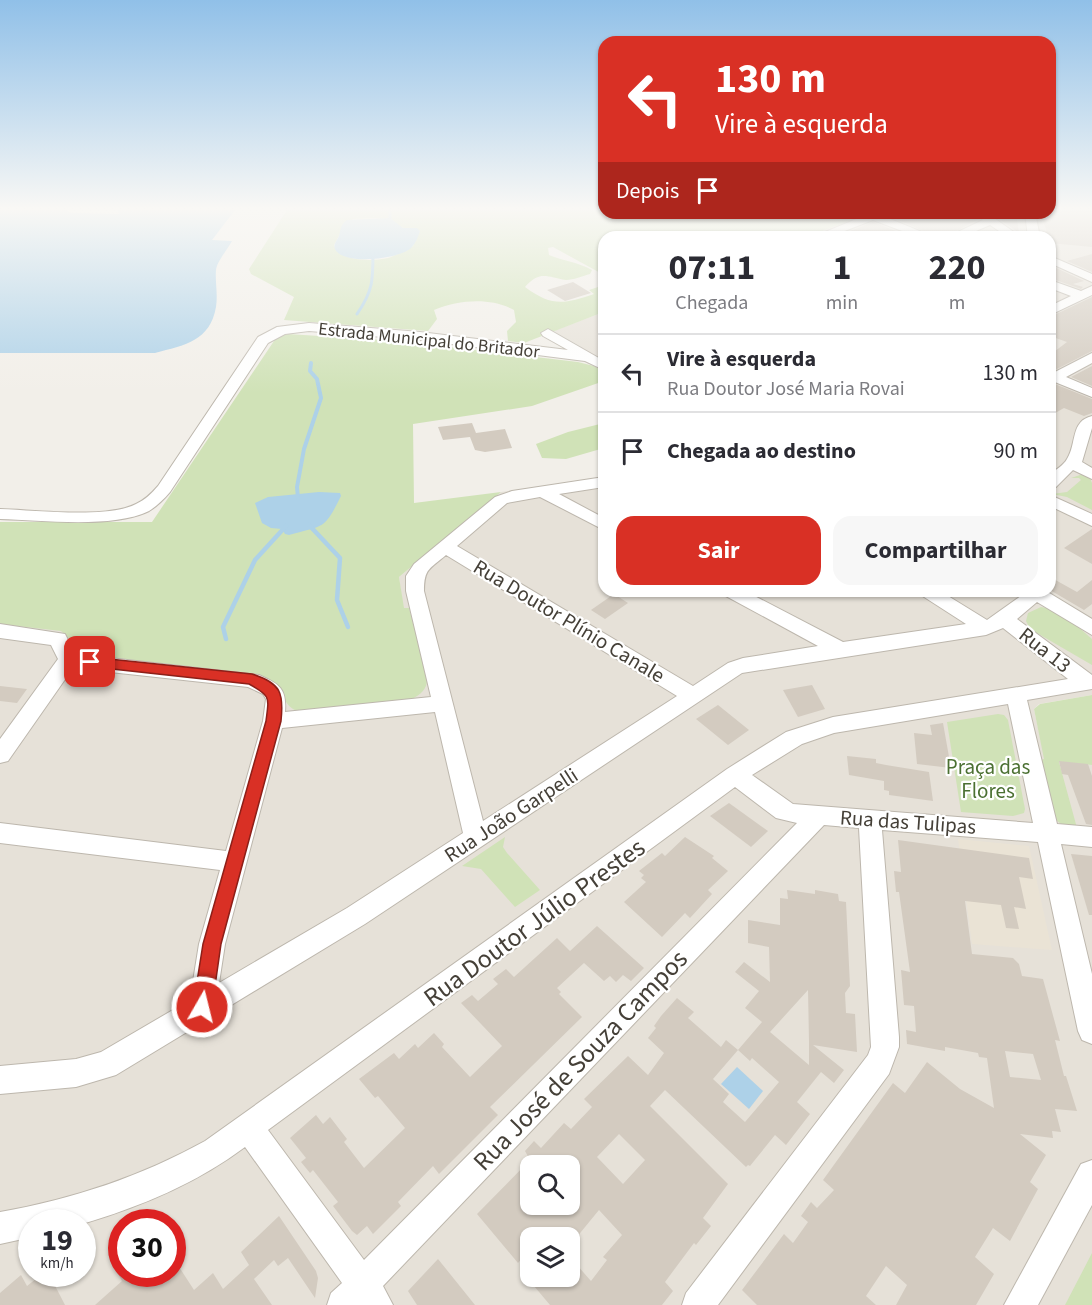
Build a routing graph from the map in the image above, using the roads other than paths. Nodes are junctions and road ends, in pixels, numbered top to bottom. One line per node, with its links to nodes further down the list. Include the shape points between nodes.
1 (1077, 271): 2 (street)
2 (1092, 278)
3 (1056, 285): 4 (street)
4 (1087, 293): 5 (street)
5 (1056, 309)
6 (548, 333): 7 (street)
7 (589, 357): 9 (street); 20 (street, Estrada Municipal do Britador, via 403,334 309,327 282,330 263,340 165,489 150,503 140,509 106,515)
8 (1092, 357): 10 (street)
9 (598, 362)
10 (1056, 375)
11 (1056, 377): 12 (street)
12 (1092, 393)
13 (1092, 420): 14 (street, via 1084,427)
14 (1072, 464): 15 (street); 16 (street)
15 (1092, 474)
16 (1056, 479)
17 (598, 483): 18 (street)
18 (543, 492): 22 (street); 23 (street, via 501,500)
19 (1056, 503): 21 (street)
20 (0, 514)
21 (1092, 521)
22 (598, 522)
23 (446, 547): 34 (street, Rua Doutor Plínio Canale); 36 (street, via 420,568 414,585)
24 (741, 597): 31 (street)
25 (940, 597): 28 (street, Rua 13)
26 (1029, 597): 28 (street, Rua João Garpelli)
27 (1043, 597): 29 (street)
28 (995, 623): 31 (street, Rua João Garpelli); 33 (street, Rua 13, via 1047,650)
29 (1092, 628)
30 (0, 631): 32 (street, via 58,639)
31 (841, 650): 34 (street, Rua João Garpelli, via 750,663 722,675)
32 (68, 660): 37 (street, via 252,680 270,689 276,698); 38 (street)
33 (1089, 682): 35 (street, Rua Doutor Júlio Prestes)
34 (692, 695): 46 (street, Rua João Garpelli)
35 (1016, 695): 39 (street, Rua Doutor Júlio Prestes, via 833,725 777,746); 43 (street)
36 (442, 704): 37 (street); 46 (street)
37 (273, 721): 48 (street)
38 (0, 755)
39 (735, 775): 40 (street, Rua das Tulipas); 52 (street, Rua Doutor Júlio Prestes)
40 (784, 811): 41 (street, Rua das Tulipas); 44 (street, via 791,818)
41 (818, 816): 42 (street, Rua das Tulipas); 44 (street, Rua José de Souza Campos)
42 (870, 819): 43 (street, Rua das Tulipas); 56 (street, via 885,1037 879,1064)
43 (1047, 833): 45 (street, Rua das Tulipas); 50 (street)
44 (797, 837): 55 (street, Rua José de Souza Campos)
45 (1092, 837)
46 (476, 838): 49 (street, Rua João Garpelli, via 356,916)
47 (4, 840): 48 (street)
48 (234, 862): 49 (street, via 212,944)
49 (202, 1007): 51 (street, Rua João Garpelli, via 92,1071)
50 (1090, 1015)
51 (0, 1080)
52 (249, 1128): 54 (street, Rua Doutor Júlio Prestes, via 186,1168 123,1197); 55 (street)
53 (1092, 1175): 57 (street)
54 (0, 1228)
55 (361, 1298)
56 (698, 1305)
57 (1020, 1305)

